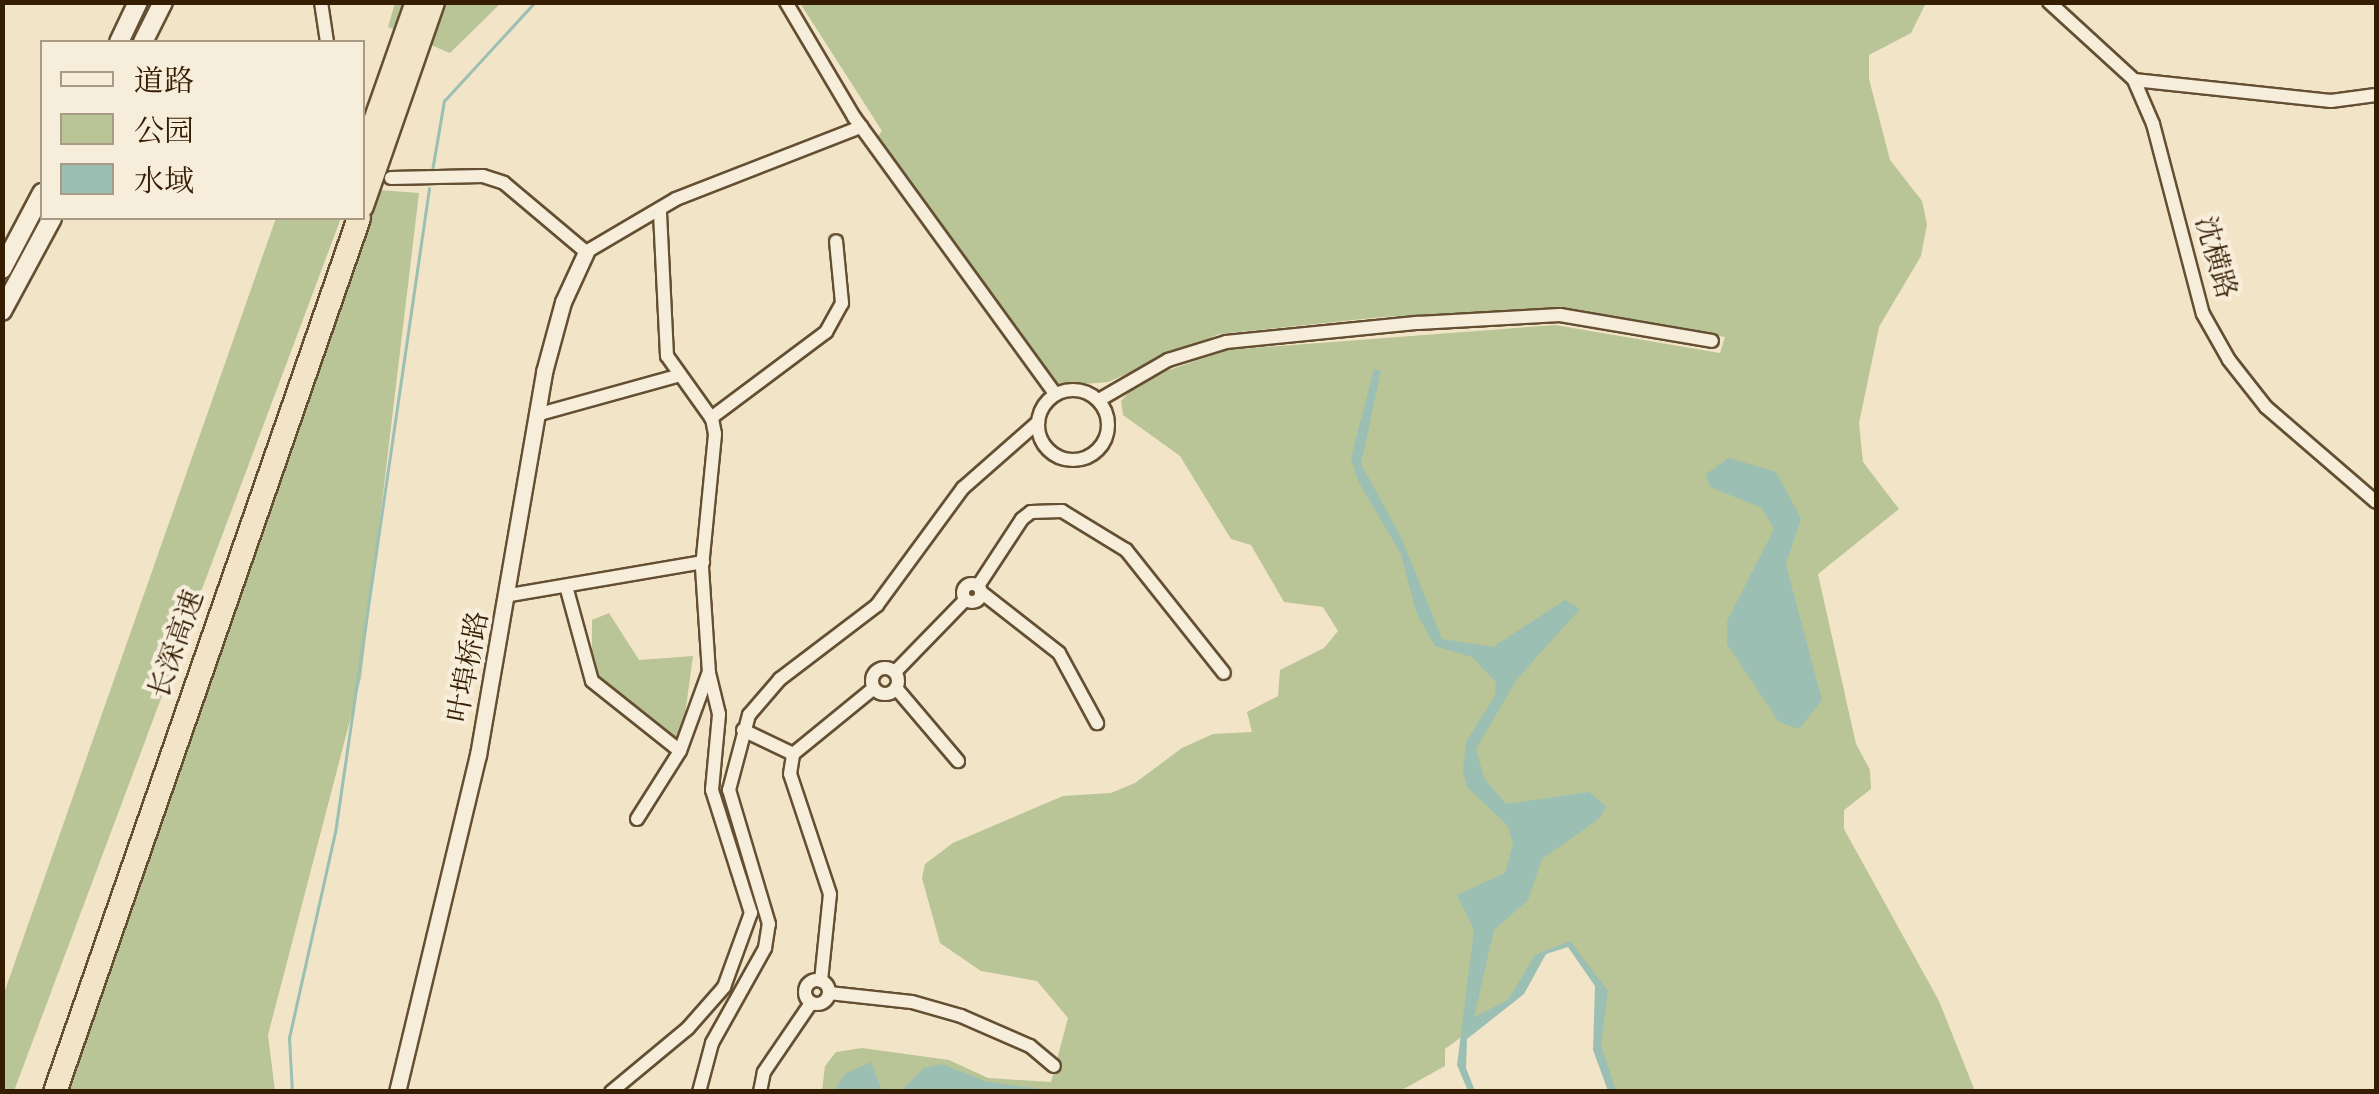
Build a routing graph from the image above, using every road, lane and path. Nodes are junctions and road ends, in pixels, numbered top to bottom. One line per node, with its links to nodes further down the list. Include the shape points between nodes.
1 (138, 2): 8 (main road)
2 (163, 2): 9 (main road)
3 (322, 2): 10 (street)
4 (416, 2): 14 (highway)
5 (433, 2): 17 (highway)
6 (786, 2): 13 (street)
7 (2049, 2): 11 (street, 沈横路)
8 (120, 40)
9 (145, 40)
10 (326, 40)
11 (2134, 80): 12 (street, via 2331,101); 33 (street, 沈横路, via 2153,124 2203,314 2229,360 2266,407)
12 (2376, 95)
13 (861, 126): 18 (street); 28 (street)
14 (365, 149)
15 (390, 178): 23 (street, via 483,176 504,183)
16 (40, 197): 24 (main road)
17 (365, 197)
18 (660, 210): 23 (street); 27 (street, via 664,340)
19 (51, 220): 25 (main road)
20 (341, 220): 52 (highway, 长深高速)
21 (357, 220): 53 (highway, 长深高速)
22 (836, 240): 31 (street, via 842,303 826,332)
23 (586, 252): 30 (street, 叶埠桥路, via 563,302)
24 (2, 269)
25 (2, 310)
26 (1712, 341): 29 (street, via 1560,315 1418,323 1226,342 1168,360)
27 (680, 375): 30 (street); 31 (street)
28 (1055, 394): 29 (street, via 1078,390); 32 (street)
29 (1099, 400): 32 (street, via 1108,434 1084,458 1052,452)
30 (536, 415): 37 (street, 叶埠桥路)
31 (711, 418): 34 (street)
32 (1038, 422): 44 (street, via 963,488 878,605 761,695)
33 (2376, 502)
34 (703, 562): 35 (street); 39 (street)
35 (566, 586): 37 (street); 45 (street, via 592,681)
36 (979, 589): 38 (street, via 964,588 965,600); 40 (street, via 1031,512 1072,515 1152,576); 43 (street, via 1058,653)
37 (510, 595): 54 (street, 叶埠桥路)
38 (895, 672): 41 (street, via 879,670); 42 (street)
39 (709, 673): 45 (street); 55 (street, via 719,714 716,816 752,913 724,987 688,1028)
40 (1224, 673)
41 (874, 688): 42 (street, via 885,694); 46 (street)
42 (896, 688): 47 (street)
43 (1097, 722)
44 (743, 730): 46 (street); 56 (street, via 732,759 732,816 769,924 764,948 712,1043)
45 (680, 752): 48 (street)
46 (793, 754): 49 (street, via 790,774 830,894)
47 (958, 761)
48 (637, 819)
49 (825, 987): 50 (street, via 823,1002); 50 (street, via 805,989); 51 (street, via 961,1016 1030,1046)
50 (812, 1003): 57 (street, via 764,1072)
51 (1054, 1066)
52 (38, 1092)
53 (54, 1092)
54 (397, 1092)
55 (611, 1092)
56 (699, 1092)
57 (760, 1092)

